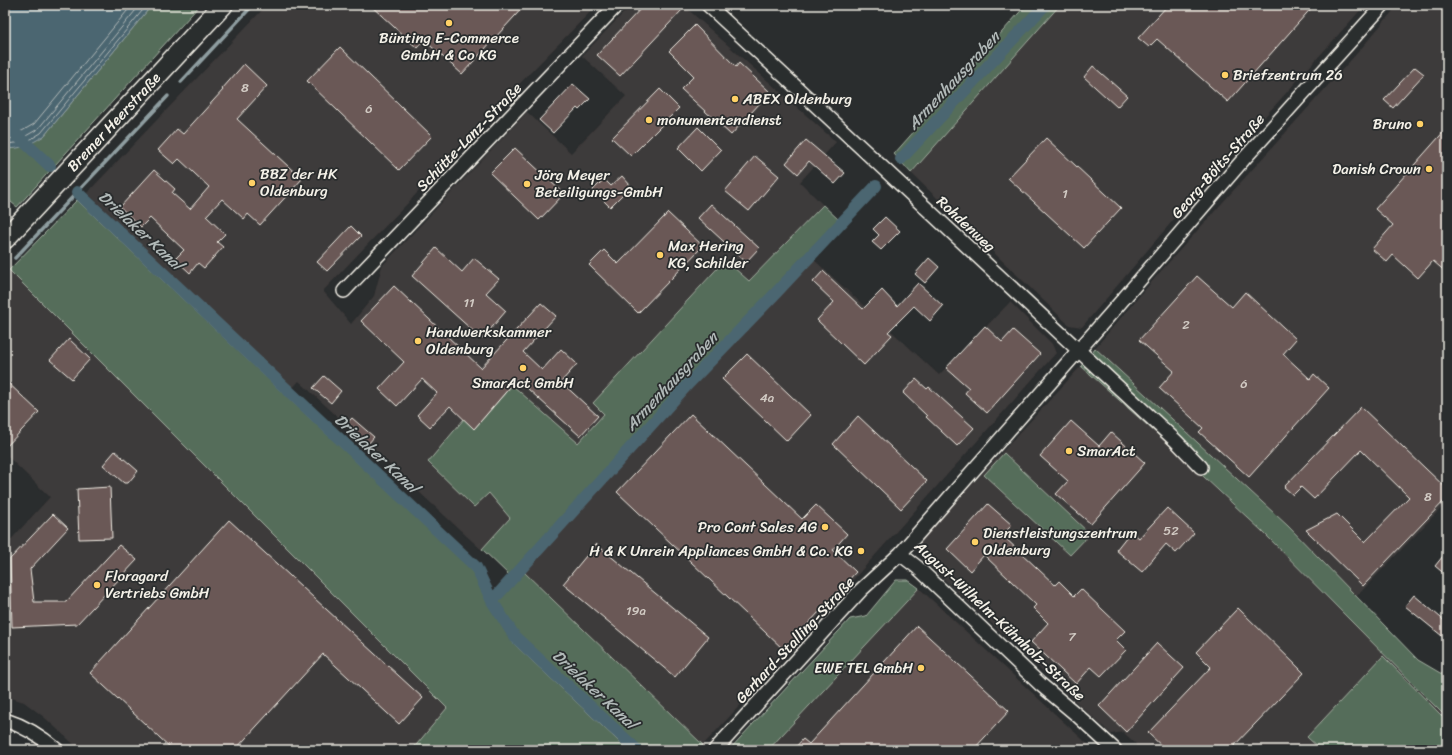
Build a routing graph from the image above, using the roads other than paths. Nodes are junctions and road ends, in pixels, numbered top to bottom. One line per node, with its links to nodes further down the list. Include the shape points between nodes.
1 (223, 5): 5 (main road, Bremer Heerstraße)
2 (617, 5): 6 (street, Schütte-Lanz-Straße)
3 (708, 5): 7 (street, Rohdenweg)
4 (1383, 5): 7 (street, Georg-Bölts-Straße, via 1243,160)
5 (5, 239)
6 (344, 291)
7 (1079, 350): 8 (street, Rohdenweg); 9 (street, August-Wilhelm-Kühnholz-Straße)
8 (1201, 467)
9 (900, 554): 12 (street, Gerhard-Stalling-Straße, via 861,590); 13 (street, August-Wilhelm-Kühnholz-Straße)
10 (5, 720): 11 (street, via 46,740)
11 (57, 750)
12 (715, 750)
13 (1115, 750)

